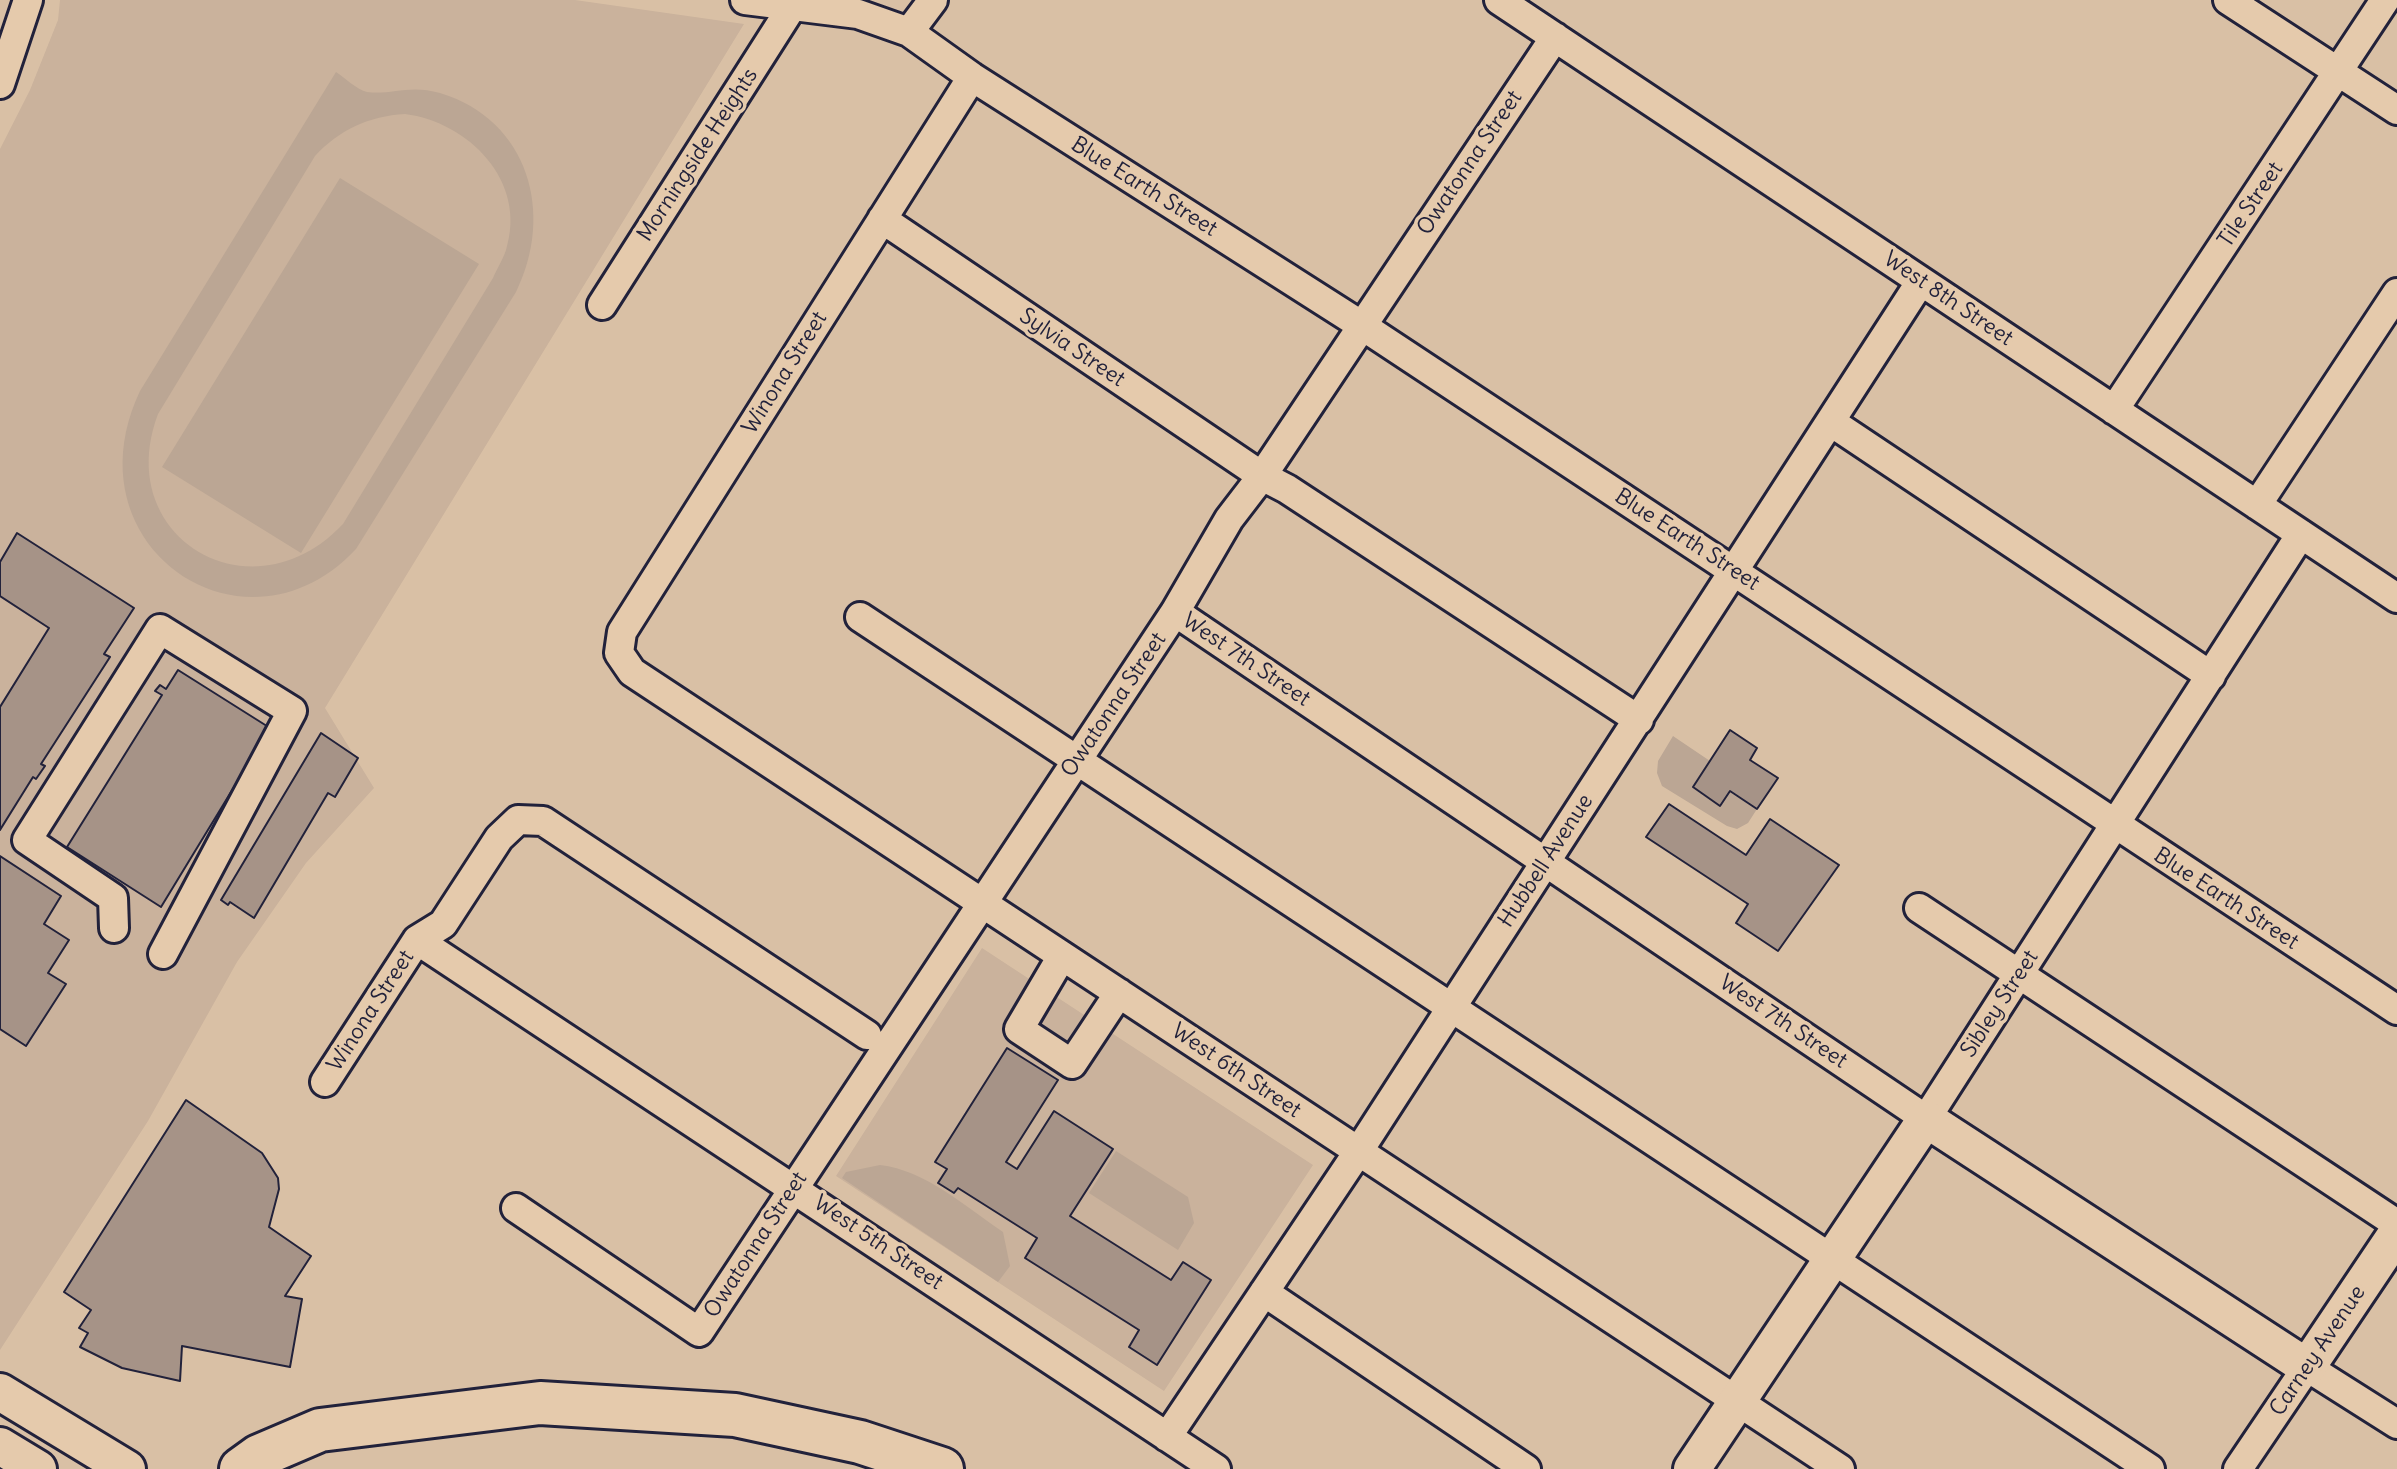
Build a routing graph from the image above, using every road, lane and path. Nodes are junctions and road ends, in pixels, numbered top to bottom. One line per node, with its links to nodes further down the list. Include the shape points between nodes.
1 (28, 0): 12 (street)
2 (745, 0): 7 (street, Blue Earth Street)
3 (933, 0): 8 (street)
4 (1499, 0): 9 (street, West 8th Street)
5 (2228, 0): 10 (street)
6 (2385, 0): 10 (street, Tile Street)
7 (793, 5): 8 (street, Blue Earth Street, via 858,14); 17 (street, Morningside Heights)
8 (909, 32): 11 (street, Blue Earth Street)
9 (1555, 37): 15 (street, West 8th Street); 18 (street, Owatonna Street)
10 (2339, 73): 13 (street); 19 (street, Tile Street)
11 (972, 77): 14 (street, Winona Street); 18 (street, Blue Earth Street)
12 (0, 84)
13 (2397, 110)
14 (882, 219): 21 (street, Sylvia Street); 28 (street, Winona Street, via 622,632 619,653)
15 (1921, 281): 19 (street, West 8th Street); 20 (street, Hubbell Avenue)
16 (2397, 293): 22 (street)
17 (602, 305)
18 (1361, 325): 21 (street, Owatonna Street); 24 (street, Blue Earth Street)
19 (2114, 410): 22 (street, West 8th Street)
20 (1831, 422): 24 (street, Hubbell Avenue); 29 (street)
21 (1262, 476): 26 (street, Owatonna Street, via 1229,519); 30 (street, Sylvia Street)
22 (2257, 505): 23 (street, West 8th Street)
23 (2301, 534): 25 (street, West 8th Street); 29 (street, Sibley Street)
24 (1736, 572): 30 (street, Hubbell Avenue); 32 (street, Blue Earth Street)
25 (2396, 595)
26 (1175, 612): 31 (street, Owatonna Street); 33 (street, West 7th Street)
27 (860, 617): 31 (street)
28 (632, 672): 34 (street, West 6th Street)
29 (2211, 676): 32 (street, Sibley Street)
30 (1639, 720): 33 (street, Hubbell Avenue)
31 (1076, 761): 34 (street, Owatonna Street); 42 (street)
32 (2115, 826): 40 (street, Sibley Street); 43 (street, Blue Earth Street)
33 (1546, 860): 42 (street, Hubbell Avenue); 46 (street, West 7th Street)
34 (983, 902): 39 (street, West 6th Street); 48 (street, Owatonna Street)
35 (1919, 908): 40 (street)
36 (114, 928): 38 (street, via 113,898 27,840 160,629 292,711)
37 (417, 940): 44 (street, Winona Street, via 443,924 499,838 518,820 543,821); 45 (street, Winona Street); 48 (street, West 5th Street)
38 (163, 954)
39 (1062, 956): 41 (street, West 6th Street); 41 (street, via 1019,1029 1072,1064)
40 (2018, 976): 46 (street, Sibley Street); 50 (street)
41 (1119, 993): 47 (street, West 6th Street)
42 (1451, 1007): 47 (street, Hubbell Avenue); 52 (street)
43 (2397, 1010)
44 (867, 1035)
45 (325, 1082)
46 (1926, 1119): 52 (main road, Sibley Street); 54 (main road, West 7th Street)
47 (1358, 1152): 53 (street, Hubbell Avenue); 56 (street, West 6th Street)
48 (794, 1186): 49 (street, Owatonna Street, via 699,1332); 58 (street, West 5th Street)
49 (516, 1208)
50 (2397, 1224)
51 (2397, 1233): 54 (main road, Carney Avenue)
52 (1833, 1257): 56 (main road, Sibley Street); 68 (street)
53 (1264, 1292): 58 (street, Hubbell Avenue); 65 (street)
54 (2307, 1367): 57 (street, West 7th Street); 69 (street, Carney Avenue)
55 (0, 1392): 61 (main road)
56 (1736, 1402): 66 (main road, Sibley Street); 67 (street, West 6th Street)
57 (2397, 1424)
58 (1167, 1437): 64 (street, West 5th Street)
59 (0, 1446): 60 (main road)
60 (38, 1469)
61 (127, 1469)
62 (241, 1469): 63 (highway, via 320,1430 540,1403 735,1415 860,1442)
63 (942, 1469)
64 (1216, 1469)
65 (1526, 1469)
66 (1692, 1469)
67 (1840, 1469)
68 (2150, 1469)
69 (2238, 1469)

